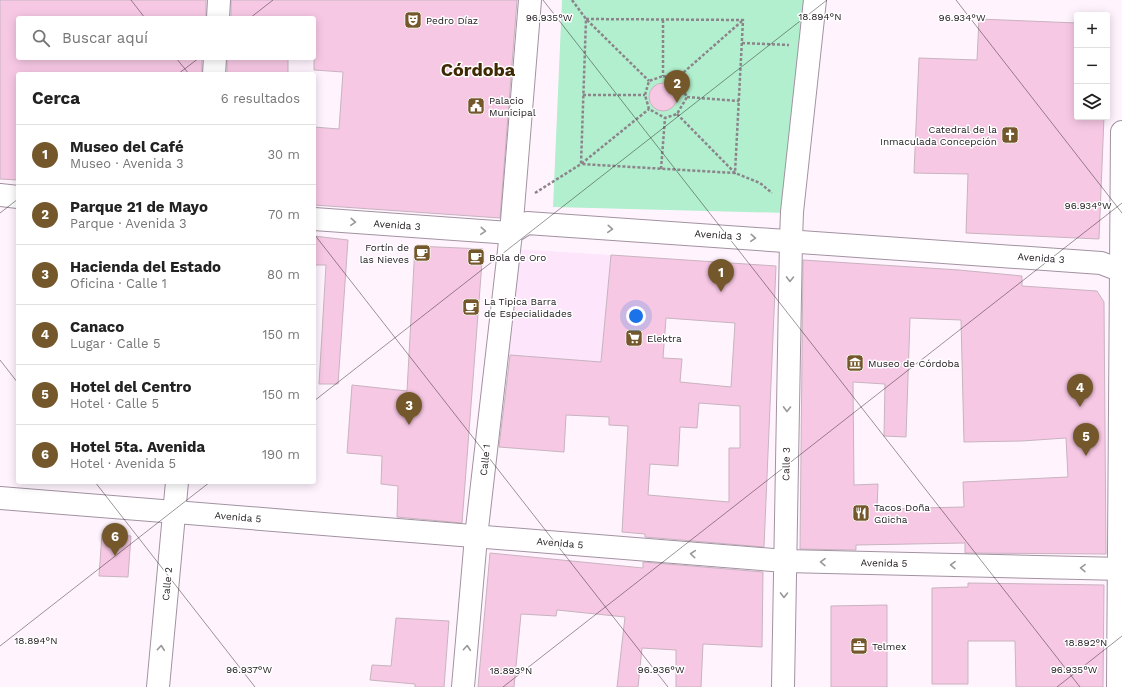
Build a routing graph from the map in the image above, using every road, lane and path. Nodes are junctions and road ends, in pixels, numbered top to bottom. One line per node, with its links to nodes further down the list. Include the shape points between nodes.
1 (219, 0): 5 (street)
2 (530, 0): 29 (street, Calle 1)
3 (572, 0): 6 (path)
4 (815, 0): 10 (street, Calle 3)
5 (218, 16)
6 (586, 19): 7 (path); 15 (path); 16 (path)
7 (663, 20): 8 (path); 13 (path)
8 (743, 20): 9 (path); 14 (path)
9 (742, 43): 10 (path); 19 (path)
10 (810, 46): 30 (street, Calle 3)
11 (215, 60): 12 (street)
12 (214, 72)
13 (663, 76): 14 (path); 15 (path)
14 (676, 79): 18 (path)
15 (649, 81): 17 (path)
16 (583, 94): 17 (path); 24 (path)
17 (644, 95): 20 (path)
18 (687, 97): 19 (path); 21 (path)
19 (739, 101): 26 (path)
20 (649, 109): 22 (path); 24 (path)
21 (677, 114): 22 (path); 26 (path)
22 (665, 118): 25 (path)
23 (1122, 132): 34 (street)
24 (580, 164): 25 (path); 29 (path)
25 (661, 169): 26 (path)
26 (735, 173): 30 (path, via 760,183)
27 (0, 196): 28 (street)
28 (16, 197)
29 (513, 208): 32 (street, Calle 1)
30 (792, 212): 33 (street, Calle 3)
31 (316, 219): 32 (street, Avenida 3, one-way to 32)
32 (511, 233): 33 (street, Avenida 3, one-way to 33, via 527,223); 38 (street, Calle 1)
33 (791, 240): 34 (street, Avenida 3, via 1101,262); 39 (street, Calle 3, one-way to 39)
34 (1121, 271): 40 (street)
35 (177, 484): 37 (street, Calle 2)
36 (0, 498): 37 (street, Avenida 5)
37 (174, 511): 38 (street, Avenida 5); 41 (street, Calle 2, one-way to 37)
38 (476, 537): 39 (street, Avenida 5, one-way to 38); 42 (street, Calle 1, one-way to 38)
39 (785, 561): 40 (street, Avenida 5, one-way to 39); 43 (street, Calle 3, one-way to 43)
40 (1121, 569): 44 (street)
41 (158, 687)
42 (463, 687)
43 (783, 687)
44 (1118, 687)

